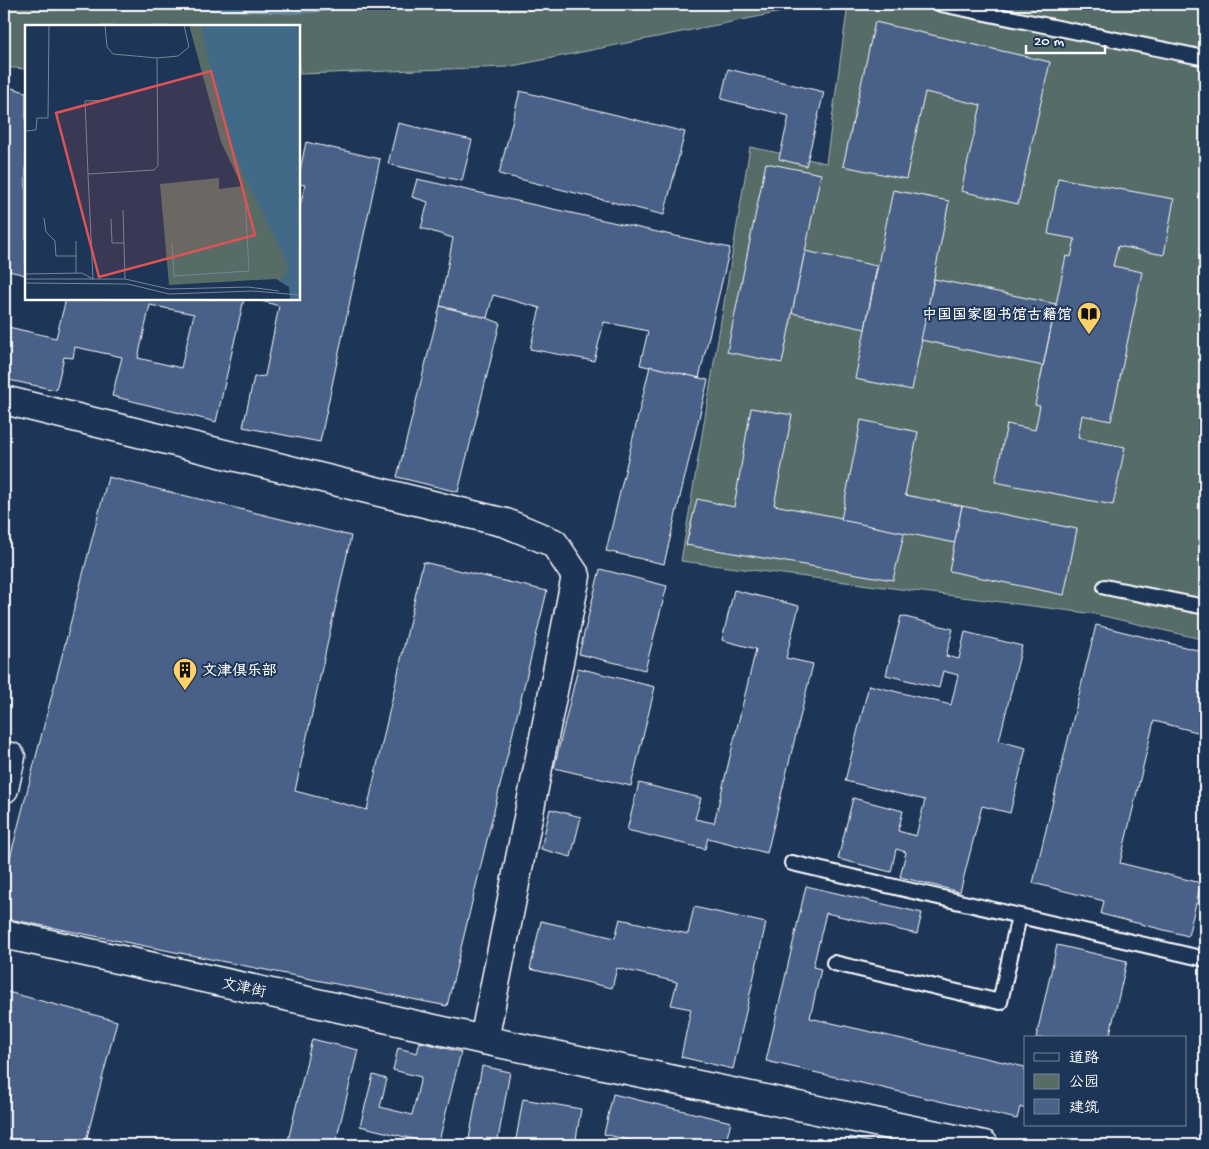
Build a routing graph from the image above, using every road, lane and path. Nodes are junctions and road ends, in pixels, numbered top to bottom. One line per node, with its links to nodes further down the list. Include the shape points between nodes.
1 (941, 4): 2 (lane)
2 (1205, 58)
3 (4, 400): 13 (street, via 506,523 554,543 576,576)
4 (1105, 587): 5 (lane)
5 (1205, 608)
6 (11, 757): 7 (street)
7 (4, 789)
8 (792, 863): 9 (lane)
9 (1020, 916): 11 (lane); 12 (lane, via 1000,1002)
10 (4, 934): 13 (street, 文津街)
11 (1205, 959)
12 (834, 963)
13 (484, 1040): 14 (street, 文津街)
14 (984, 1145)

